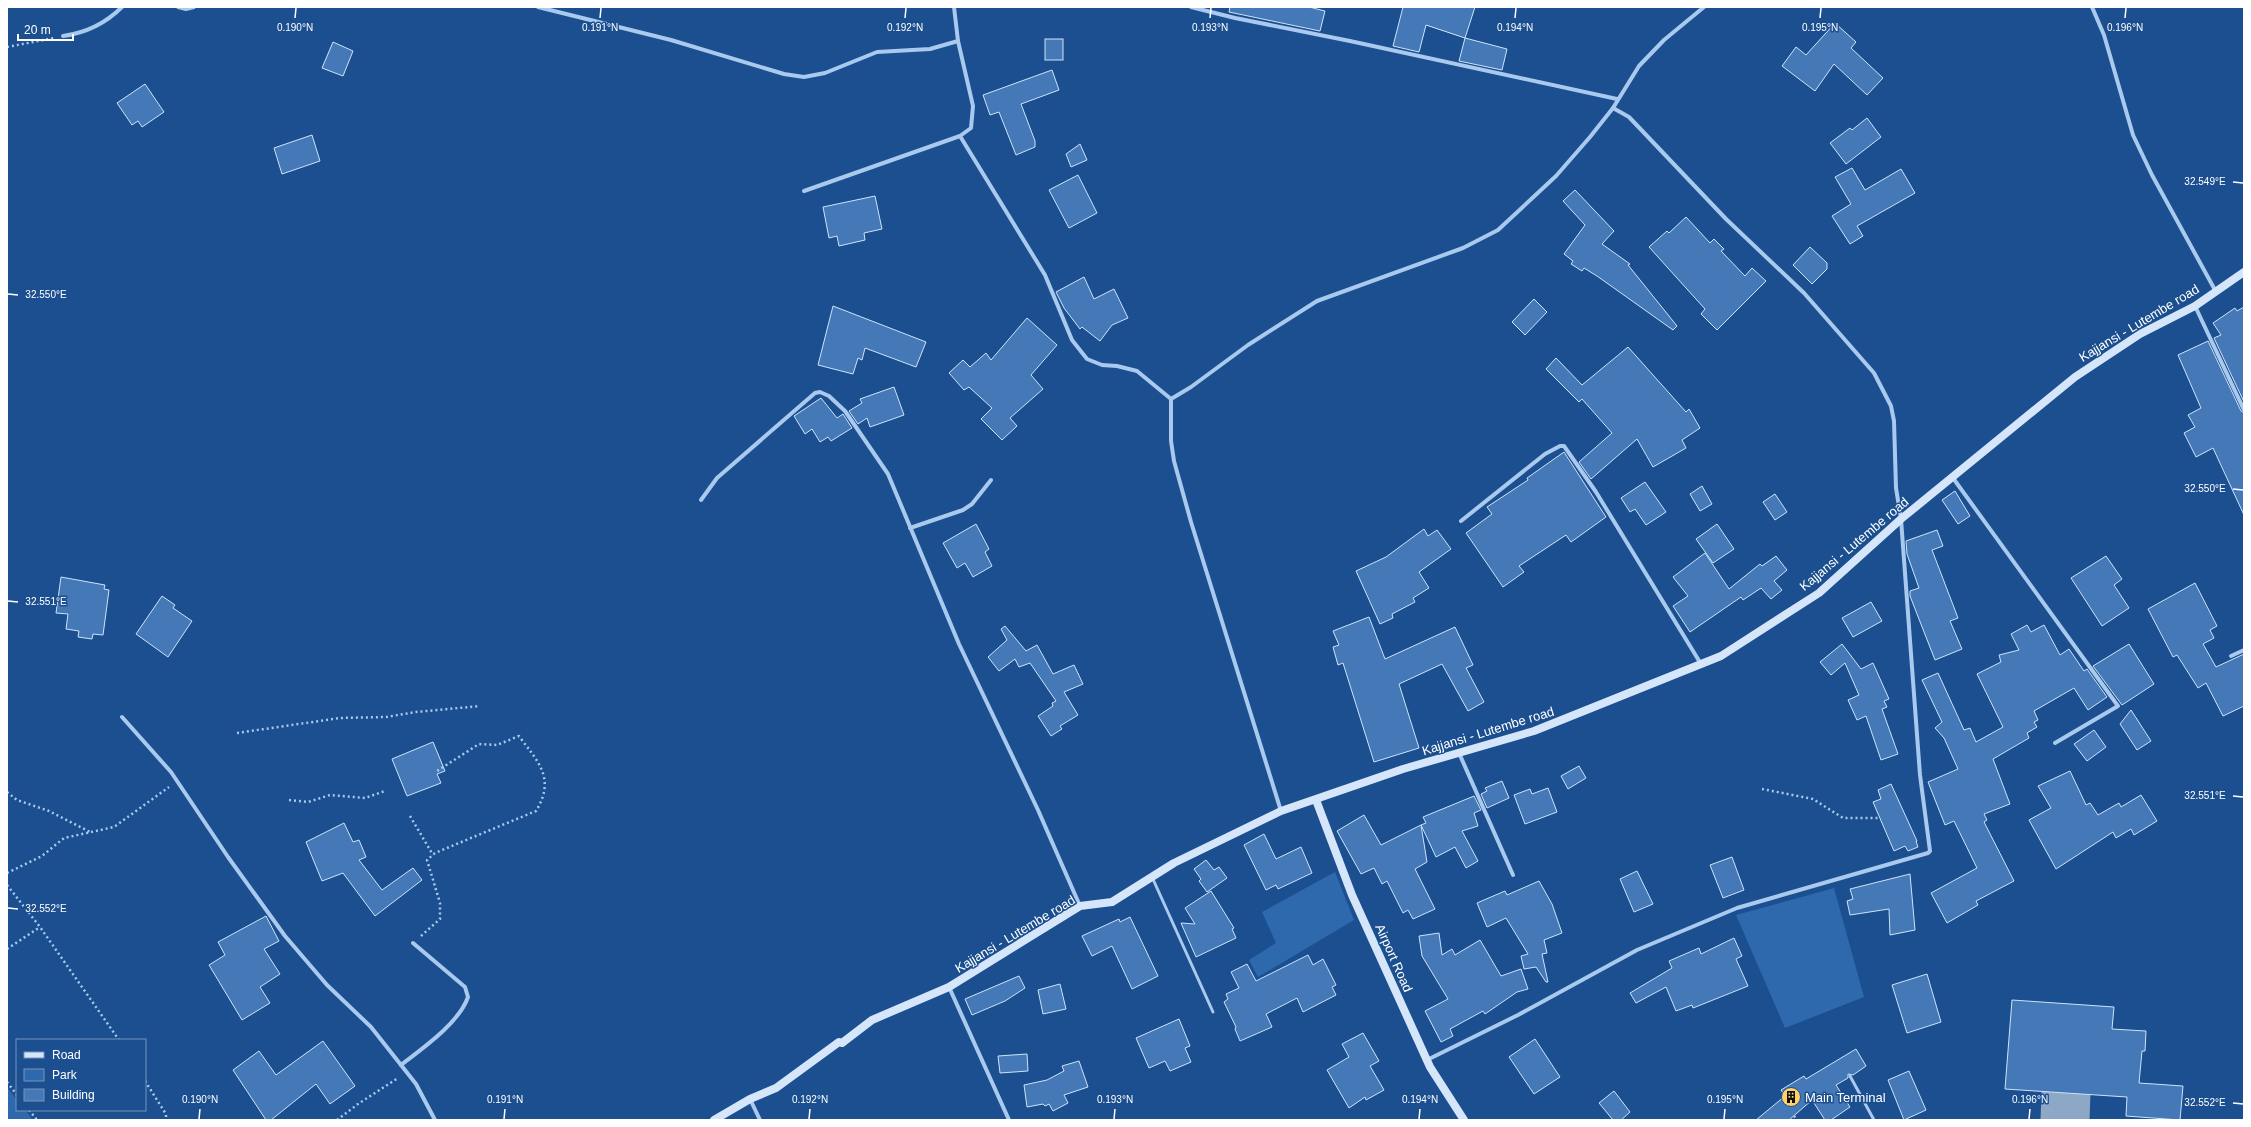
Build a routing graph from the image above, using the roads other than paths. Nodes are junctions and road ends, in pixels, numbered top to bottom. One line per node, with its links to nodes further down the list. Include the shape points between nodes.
1 (122, 7): 9 (street, via 100,24 81,34)
2 (178, 7): 3 (street)
3 (194, 7)
4 (538, 7): 10 (street, via 671,40 784,74 804,77 825,73 877,52 930,49)
5 (954, 7): 10 (street)
6 (1192, 7): 11 (street)
7 (1704, 7): 11 (street, via 1664,40 1639,66)
8 (2092, 7): 16 (street, via 2104,35 2133,135)
9 (63, 36)
10 (958, 41): 13 (street, via 973,106 971,128)
11 (1617, 99): 12 (street)
12 (1613, 108): 18 (street, via 1556,176 1498,230 1463,248 1317,301 1248,344); 23 (street, via 1629,117 1726,219 1804,293 1874,373 1891,406 1894,421 1896,488)
13 (960, 136): 14 (street); 18 (street, via 1045,275 1072,340 1083,355 1102,365 1137,371)
14 (804, 192)
15 (2244, 272): 16 (street, Kajjansi - Lutembe road)
16 (2215, 290): 17 (street, Kajjansi - Lutembe road)
17 (2195, 306): 19 (street); 20 (street, Kajjansi - Lutembe road, via 2140,334 2075,377)
18 (1171, 399): 33 (street, via 1171,441 1174,460)
19 (2244, 410)
20 (1953, 478): 23 (street, Kajjansi - Lutembe road); 30 (street, via 2118,706)
21 (991, 480): 25 (street, via 972,504 963,510)
22 (701, 500): 25 (street, via 716,478 817,392 829,396 840,406 863,435 888,474)
23 (1901, 519): 28 (street, Kajjansi - Lutembe road, via 1819,593 1721,656); 40 (street, via 1920,775 1930,847 1928,853 1737,908 1637,950 1518,1015)
24 (1461, 521): 28 (street, via 1545,454 1564,446 1596,492)
25 (910, 528): 36 (street, via 959,644 1038,810)
26 (2244, 650): 27 (street)
27 (2230, 656)
28 (1701, 664): 31 (street, Kajjansi - Lutembe road, via 1534,731)
29 (122, 717): 41 (street, via 178,781 228,857 285,936 327,985 371,1027)
30 (2055, 743)
31 (1459, 753): 32 (street, Kajjansi - Lutembe road, via 1403,769); 34 (street)
32 (1316, 800): 33 (street, Kajjansi - Lutembe road); 40 (street, Airport Road, via 1352,894)
33 (1281, 811): 35 (street, Kajjansi - Lutembe road)
34 (1513, 875)
35 (1152, 876): 36 (street, Kajjansi - Lutembe road, via 1112,902); 39 (lane)
36 (1080, 906): 38 (street, Kajjansi - Lutembe road)
37 (413, 943): 41 (street, via 465,987 468,997 462,1009 445,1028)
38 (950, 987): 43 (street, Kajjansi - Lutembe road, via 872,1020 776,1088); 47 (street)
39 (1214, 1012)
40 (1427, 1060): 48 (street, Airport Road)
41 (401, 1065): 44 (street, via 416,1084)
42 (1850, 1076): 49 (lane)
43 (750, 1100): 45 (street, Kajjansi - Lutembe road); 46 (street)
44 (435, 1120)
45 (714, 1120)
46 (760, 1120)
47 (1009, 1120)
48 (1464, 1120)
49 (1874, 1120)

